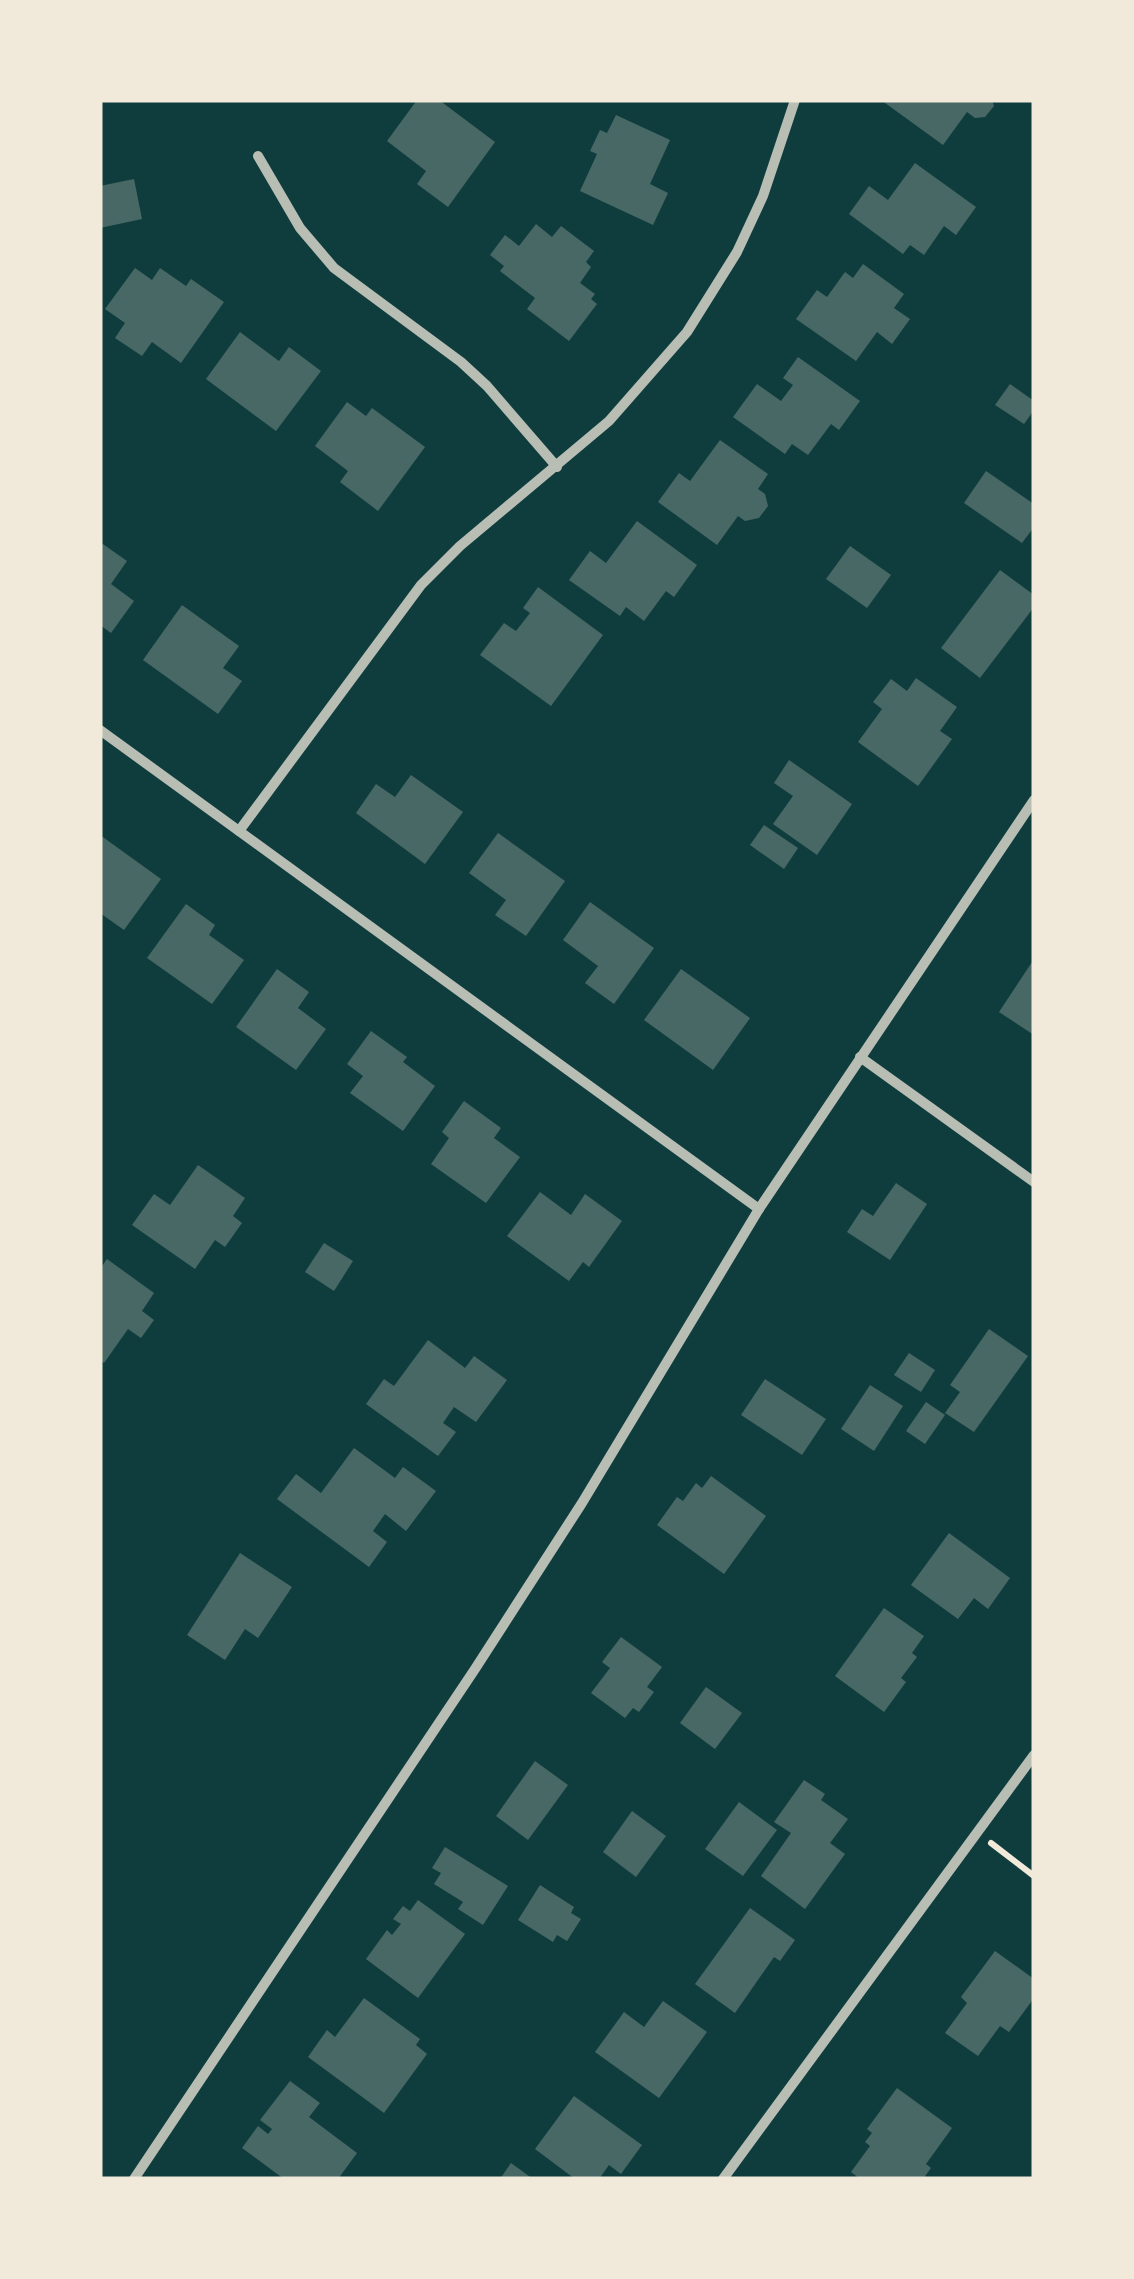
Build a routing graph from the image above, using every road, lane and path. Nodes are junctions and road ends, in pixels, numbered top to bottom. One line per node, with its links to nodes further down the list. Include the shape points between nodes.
1 (795, 100): 3 (street, via 763,196 713,294 655,372)
2 (258, 156): 3 (street, via 300,228 334,268 461,362)
3 (557, 467): 6 (street, via 421,585)
4 (100, 730): 6 (street)
5 (1034, 800): 7 (street)
6 (239, 830): 9 (street)
7 (860, 1058): 8 (street); 9 (street)
8 (1034, 1182)
9 (758, 1209): 13 (street, via 582,1504)
10 (1034, 1755): 11 (street)
11 (977, 1833): 12 (path); 14 (street)
12 (1034, 1876)
13 (134, 2179)
14 (723, 2179)

